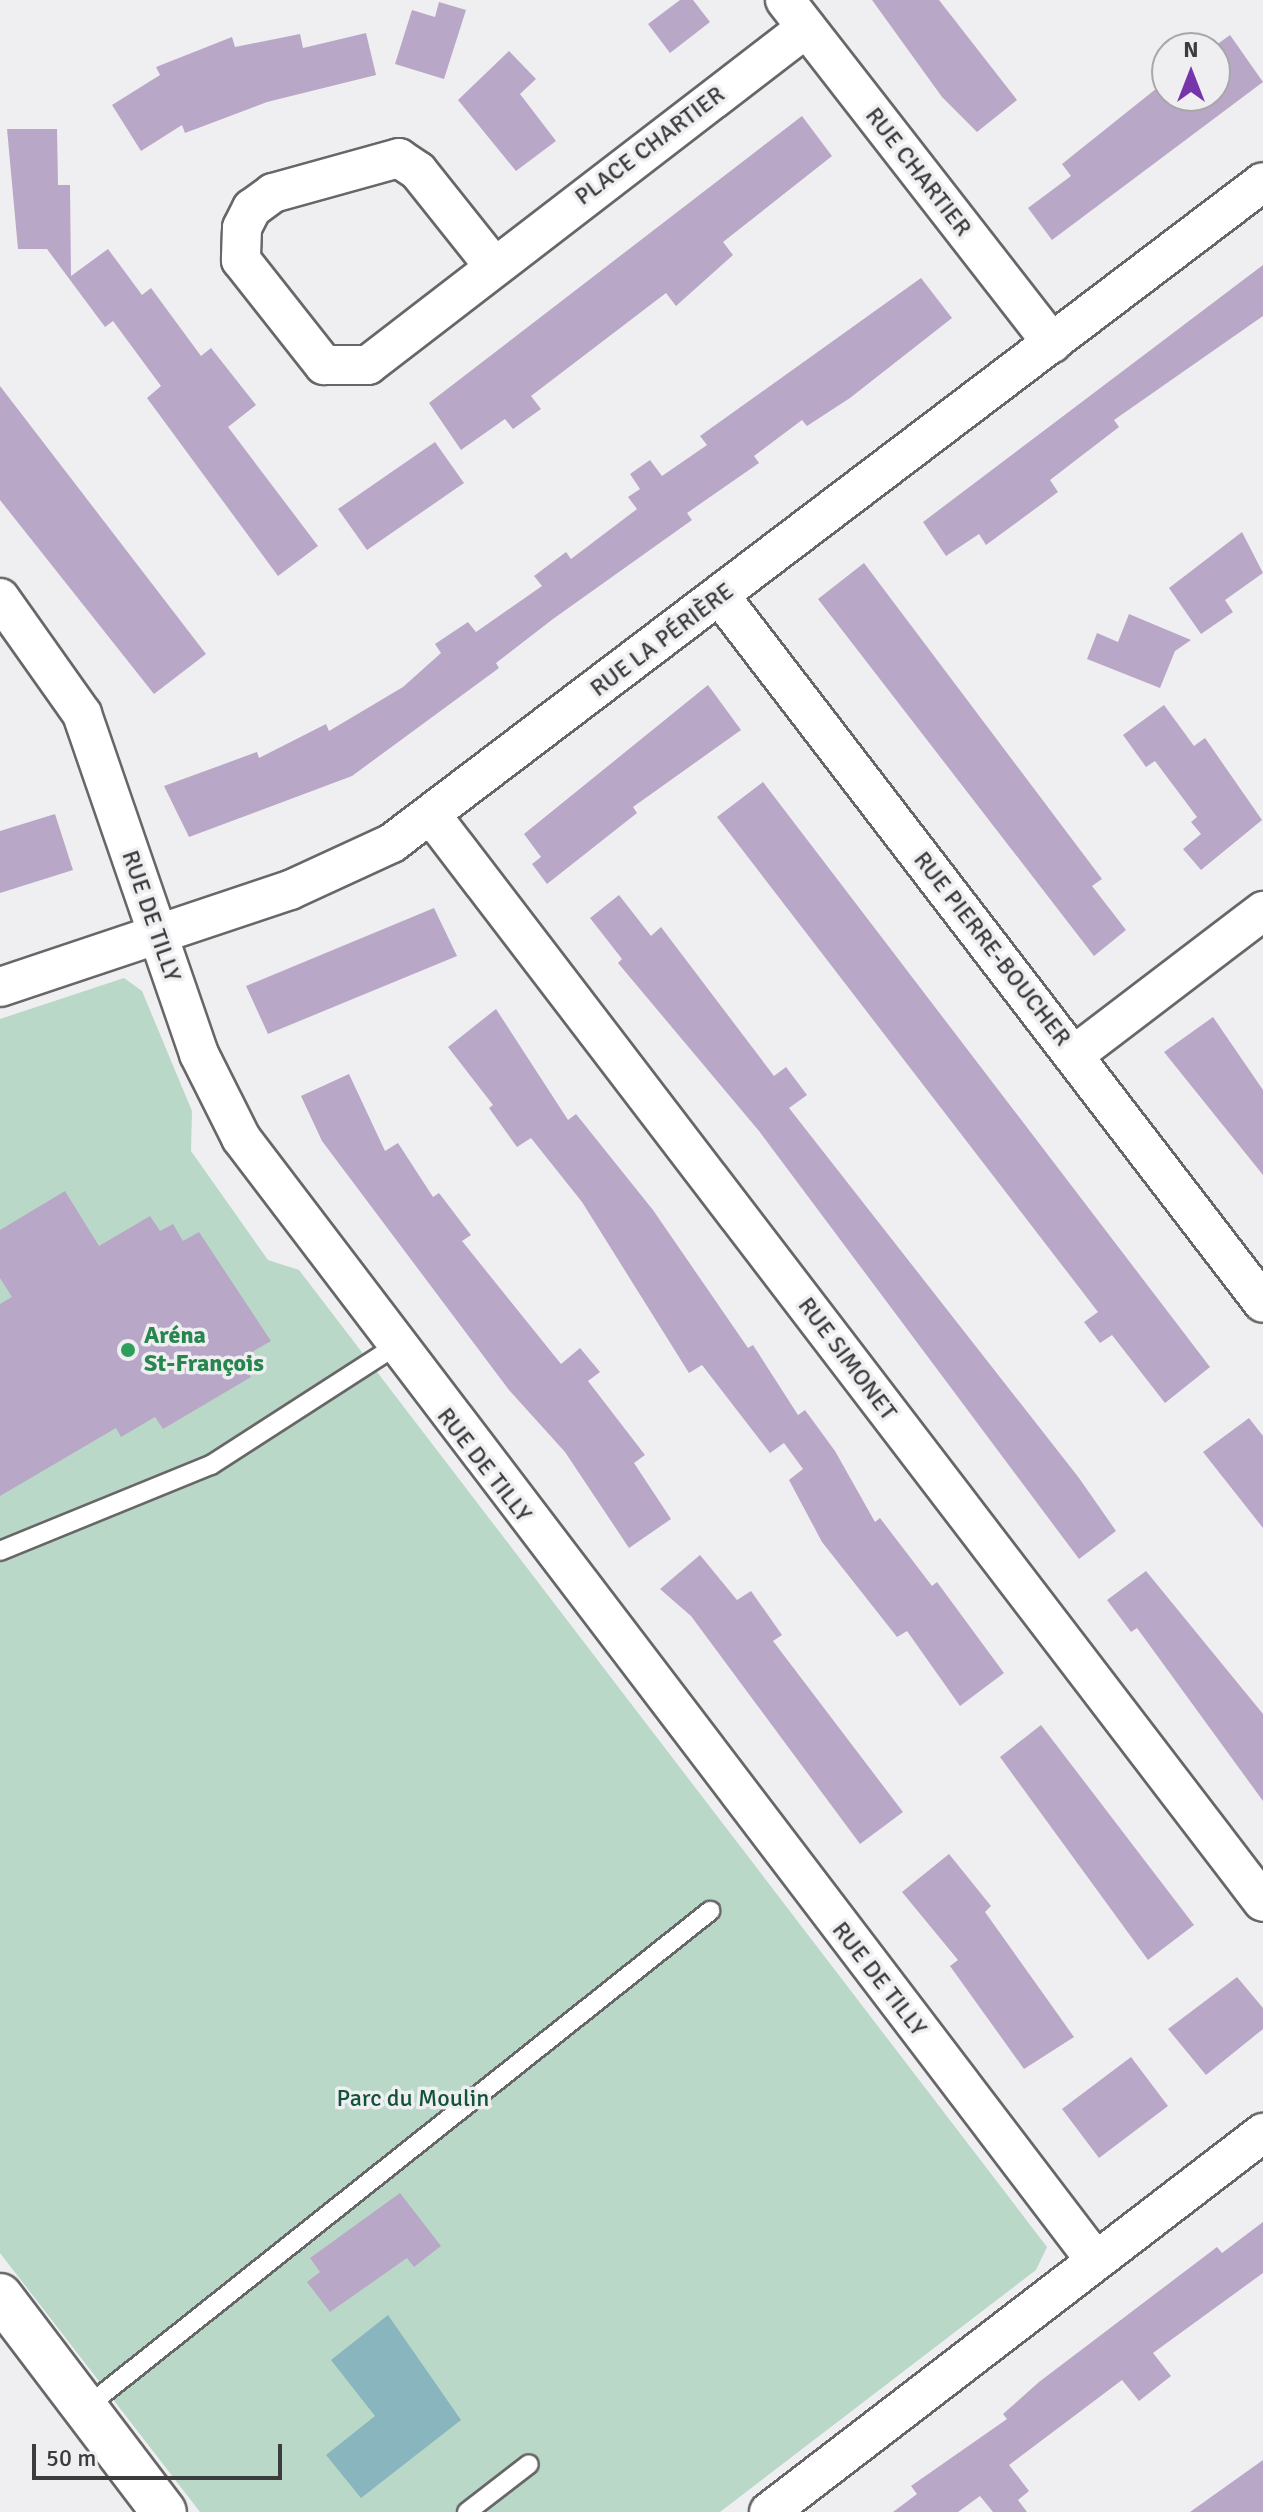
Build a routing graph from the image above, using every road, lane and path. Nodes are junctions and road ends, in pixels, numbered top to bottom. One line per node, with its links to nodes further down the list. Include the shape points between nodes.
1 (796, 14): 3 (street, PLACE CHARTIER); 4 (street, RUE CHARTIER)
2 (1263, 182): 4 (street, RUE LA PÉRIÈRE)
3 (493, 265): 3 (street, PLACE CHARTIER, via 418,171 399,158 273,193 252,208 242,228 241,260 324,365 368,365)
4 (1052, 343): 5 (street, RUE LA PÉRIÈRE)
5 (720, 596): 7 (street, RUE LA PÉRIÈRE); 11 (street, RUE PIERRE-BOUCHER)
6 (0, 598): 9 (street, RUE DE TILLY, via 82,714)
7 (432, 816): 9 (street, RUE LA PÉRIÈRE, via 329,873); 15 (street, RUE SIMONET)
8 (1263, 911): 11 (street)
9 (156, 935): 10 (street, RUE LA PÉRIÈRE); 13 (street, RUE DE TILLY, via 199,1054 241,1138)
10 (0, 987)
11 (1074, 1055): 12 (street, RUE PIERRE-BOUCHER)
12 (1263, 1303)
13 (394, 1347): 14 (lane, via 211,1465); 18 (street, RUE DE TILLY)
14 (0, 1551)
15 (1263, 1902)
16 (710, 1911): 20 (lane)
17 (1263, 2133): 18 (street)
18 (1096, 2261): 24 (street)
19 (0, 2296): 20 (street)
20 (85, 2408): 22 (street)
21 (529, 2464): 23 (lane)
22 (164, 2512)
23 (467, 2512)
24 (769, 2512)

